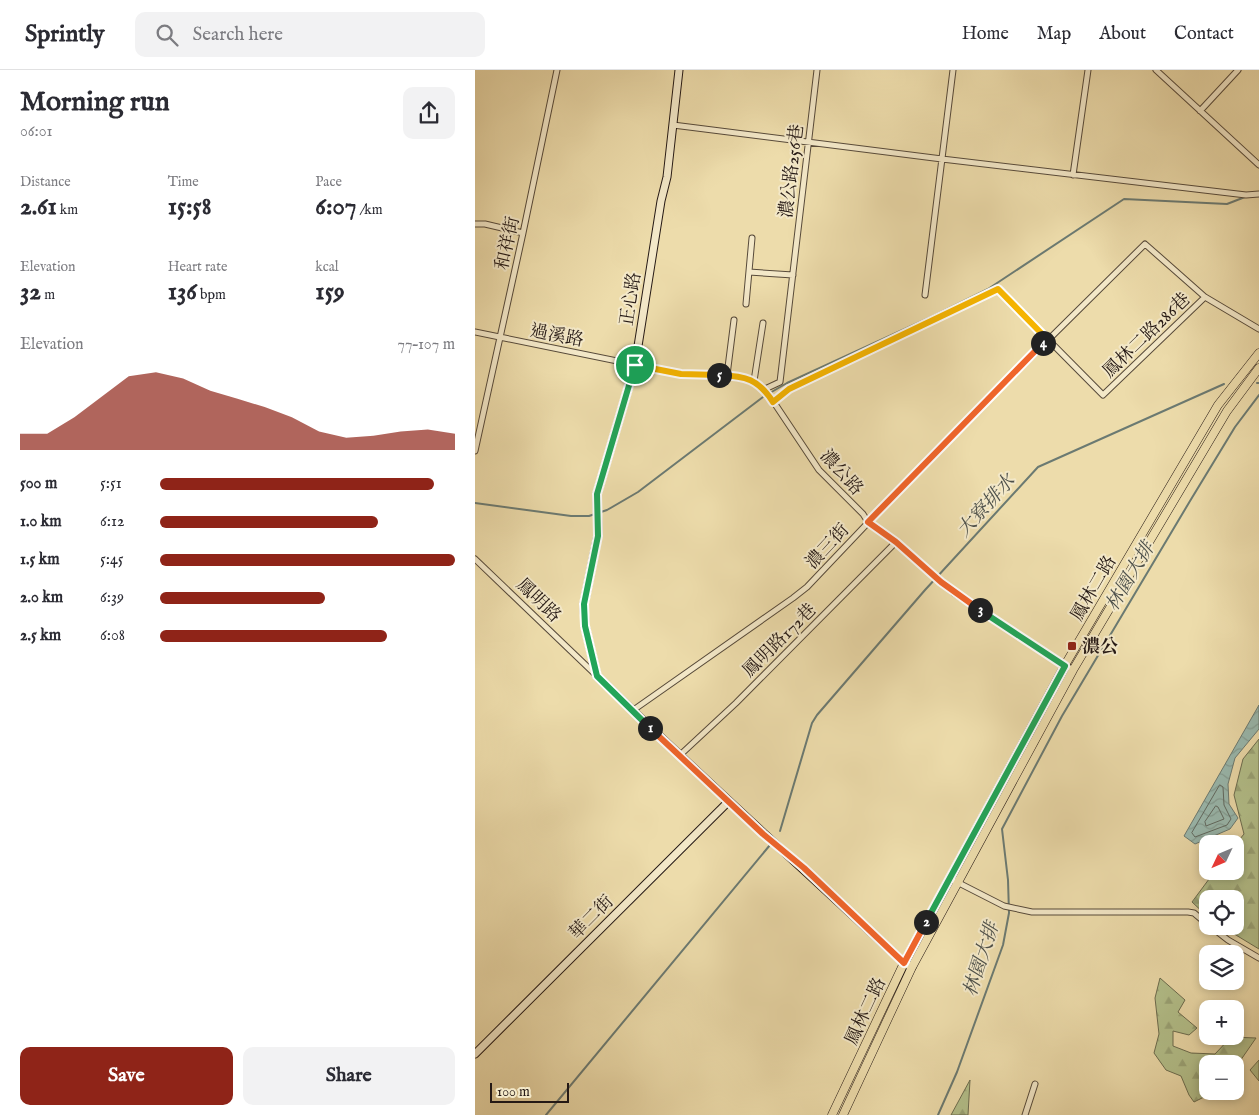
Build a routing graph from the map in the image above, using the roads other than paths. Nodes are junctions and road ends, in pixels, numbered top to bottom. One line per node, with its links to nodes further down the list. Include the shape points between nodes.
1 (557, 70): 16 (street, 和祥街)
2 (679, 70): 9 (street, 正心路)
3 (817, 70): 10 (street, 濃公路256巷)
4 (953, 70): 11 (street)
5 (1088, 70): 13 (street)
6 (1156, 70): 8 (street)
7 (1238, 70): 8 (street)
8 (1200, 111): 12 (street)
9 (673, 124): 10 (street); 30 (street, 正心路)
10 (808, 142): 11 (street); 19 (street, 濃公路256巷)
11 (942, 159): 13 (street); 20 (street)
12 (1259, 166)
13 (1073, 175): 14 (street)
14 (1259, 194)
15 (475, 224): 16 (street)
16 (523, 233): 27 (street, 和祥街)
17 (752, 238): 18 (street)
18 (749, 272): 19 (street); 22 (street)
19 (793, 275): 34 (street, 濃公路256巷, via 780,382)
20 (925, 295)
21 (1205, 297): 25 (street, 鳳林二路286巷); 28 (street, 濃三街, via 1145,244); 28 (street, 鳳林二路286巷, via 1103,395)
22 (746, 304)
23 (734, 320): 32 (street)
24 (763, 323): 33 (street)
25 (1259, 329)
26 (475, 332): 27 (street, 過溪路)
27 (499, 338): 30 (street, 過溪路); 36 (street, 和祥街)
28 (1047, 339): 35 (street, via 998,289 789,389); 37 (street, 濃三街)
29 (1259, 353): 40 (main road, 鳳林二路, via 1218,405)
30 (635, 365): 32 (street, 濃公路, via 681,374); 42 (street, 正心路, via 597,494 598,536 584,604 585,626)
31 (1259, 368): 41 (main road, 鳳林二路, via 1227,411)
32 (727, 375): 33 (street, 濃公路)
33 (754, 381): 34 (street, 濃公路)
34 (767, 392): 35 (street, 濃公路)
35 (773, 402): 37 (street, 濃公路, via 819,470)
36 (475, 451)
37 (868, 522): 38 (street, 濃公路); 43 (street, 濃三街, via 807,587)
38 (896, 542): 40 (street, 濃公路, via 941,582); 44 (street, 鳳明路172巷)
39 (475, 560): 42 (street, 鳳明路)
40 (1065, 666): 41 (street, 濃公路); 46 (main road, 鳳林二路)
41 (1073, 670): 47 (main road, 鳳林二路)
42 (597, 676): 43 (street, 鳳明路)
43 (632, 711): 44 (street, 鳳明路)
44 (679, 756): 45 (street, 鳳明路)
45 (728, 802): 51 (street, 鳳明路, via 804,868); 53 (street, 華二街)
46 (949, 878): 47 (street); 51 (main road, 鳳林二路)
47 (957, 882): 48 (street, via 1004,906 1043,913 1189,912); 52 (main road, 鳳林二路)
48 (1199, 917)
49 (1222, 935): 50 (street)
50 (1259, 958)
51 (904, 963): 52 (street, 鳳明路); 55 (main road, 鳳林二路)
52 (912, 967): 56 (main road, 鳳林二路)
53 (475, 1054)
54 (1035, 1084): 57 (street)
55 (832, 1115)
56 (843, 1115)
57 (1025, 1115)

